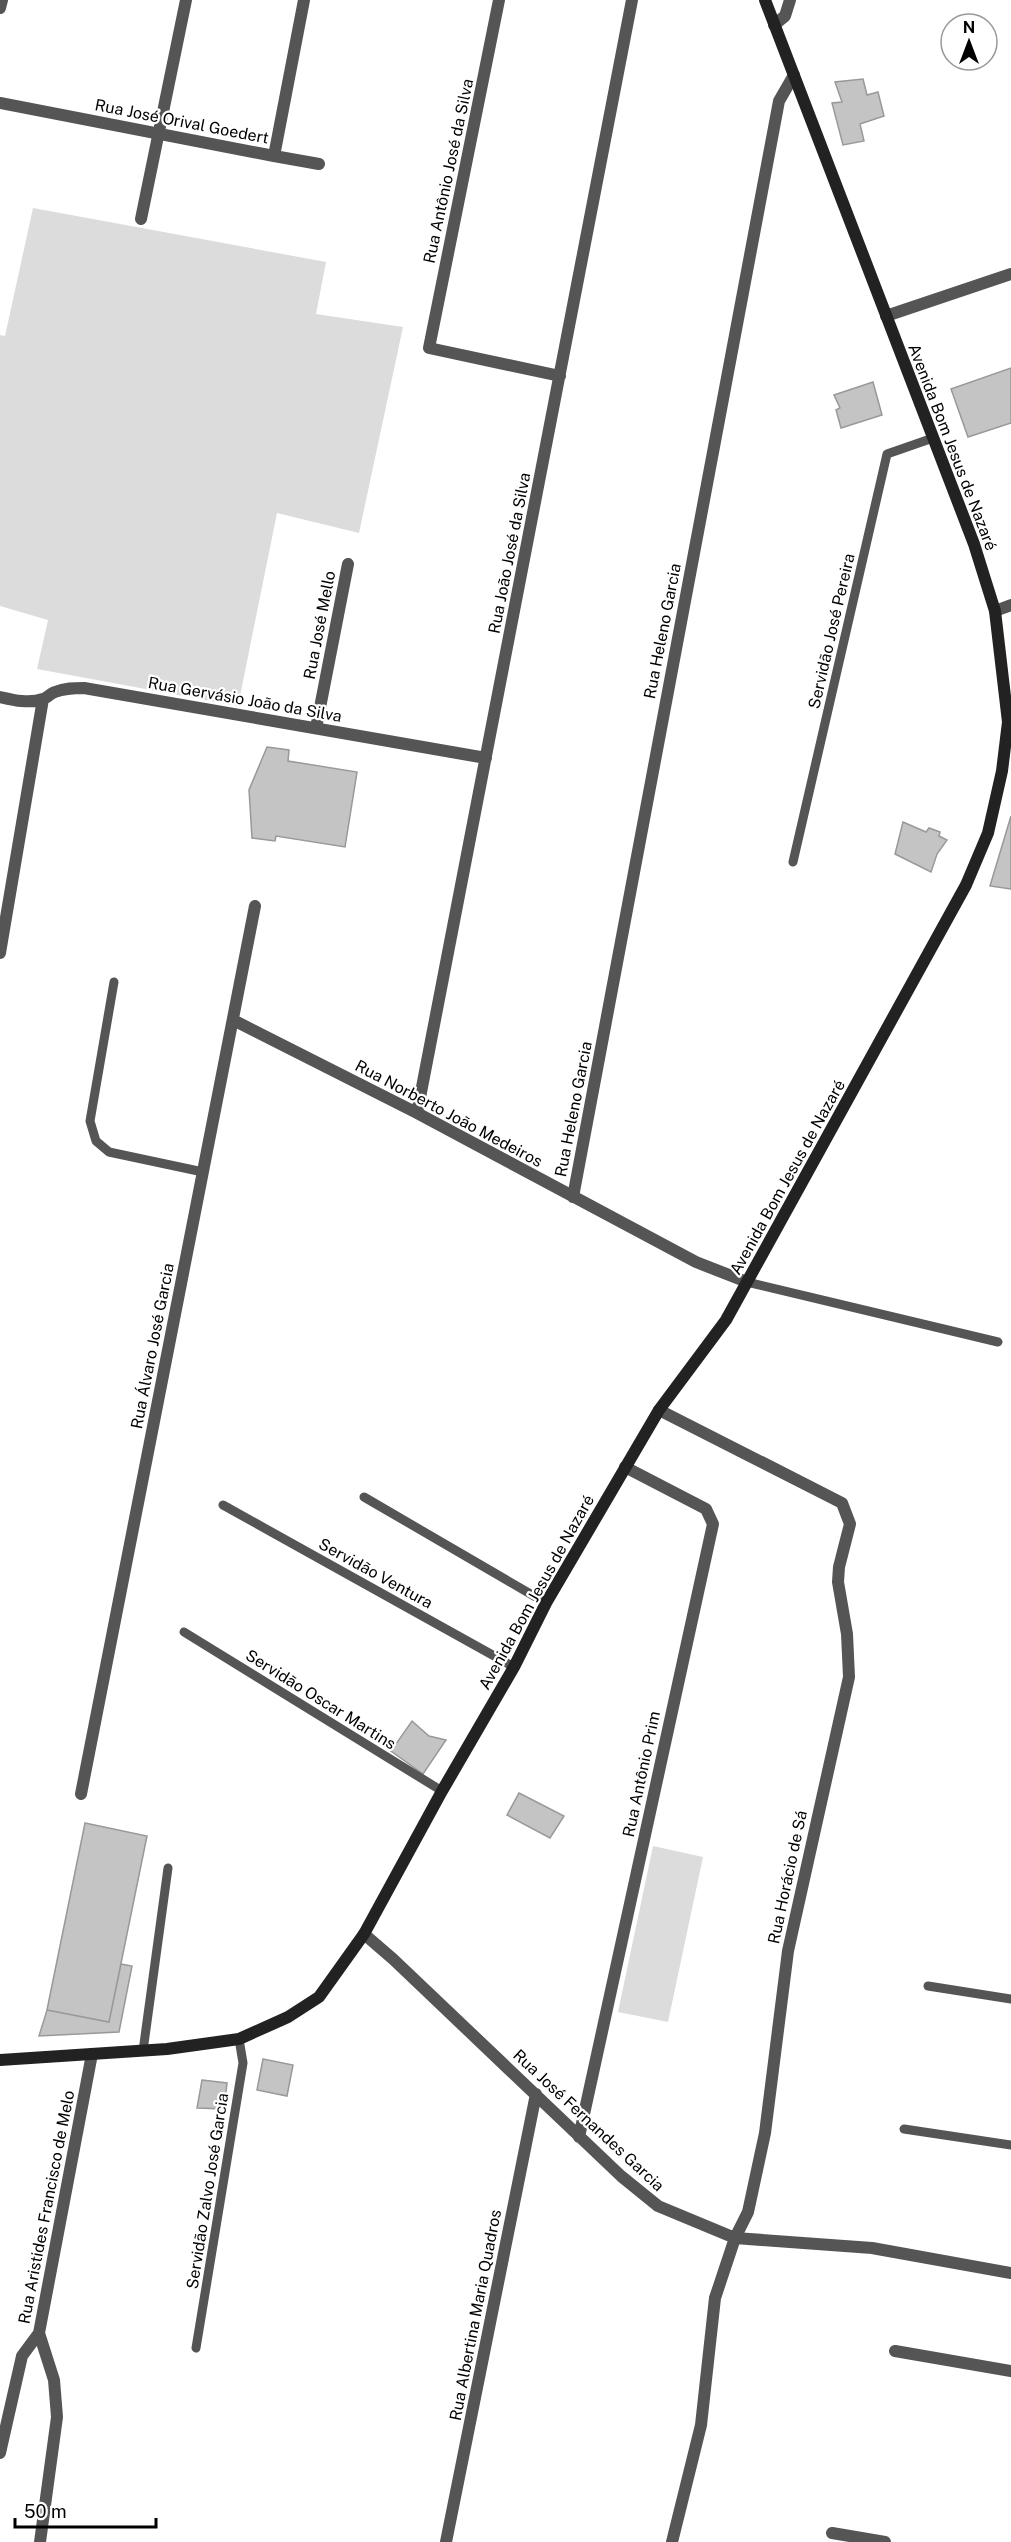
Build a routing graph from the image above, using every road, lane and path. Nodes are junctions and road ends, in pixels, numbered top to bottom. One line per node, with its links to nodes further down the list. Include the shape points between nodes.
1 (2, 0): 8 (street)
2 (186, 0): 12 (street)
3 (304, 0): 13 (street, Rua José Orival Goedert)
4 (500, 0): 18 (street, Rua Antônio José da Silva, via 429,348)
5 (633, 0): 18 (street, Rua João José da Silva)
6 (765, 0): 9 (main road, Avenida Bom Jesus de Nazaré)
7 (790, 0): 9 (street, via 785,16)
8 (0, 8)
9 (774, 25): 10 (main road, Avenida Bom Jesus de Nazaré)
10 (794, 75): 17 (main road, Avenida Bom Jesus de Nazaré); 36 (street, Rua Heleno Garcia, via 779,101)
11 (0, 103): 12 (street, Rua José Orival Goedert)
12 (159, 134): 13 (street, Rua José Orival Goedert); 15 (street)
13 (274, 156): 14 (street)
14 (319, 164)
15 (141, 219)
16 (1011, 274): 17 (street)
17 (886, 316): 19 (main road, Avenida Bom Jesus de Nazaré)
18 (560, 376): 27 (street, Rua João José da Silva)
19 (933, 438): 22 (main road, Avenida Bom Jesus de Nazaré); 29 (lane, Servidão José Pereira, via 887,454)
20 (348, 564): 26 (street, Rua José Mello)
21 (1011, 605): 22 (street)
22 (995, 611): 25 (main road, Avenida Bom Jesus de Nazaré)
23 (0, 698): 24 (street, Rua Gervásio João da Silva)
24 (44, 699): 26 (street, Rua Gervásio João da Silva, via 67,688 84,688); 31 (street)
25 (1010, 724): 28 (main road, Avenida Bom Jesus de Nazaré)
26 (316, 728): 27 (street, Rua Gervásio João da Silva)
27 (486, 758): 34 (street, Rua João José da Silva)
28 (1006, 771): 37 (main road, Avenida Bom Jesus de Nazaré, via 988,833 966,885)
29 (793, 862)
30 (255, 906): 33 (street, Rua Álvaro José Garcia)
31 (0, 954)
32 (114, 982): 35 (lane, via 90,1121 96,1141 109,1152)
33 (233, 1020): 34 (street, Rua Norberto João Medeiros); 35 (street, Rua Álvaro José Garcia)
34 (417, 1113): 36 (street, Rua Norberto João Medeiros)
35 (203, 1173): 47 (street, Rua Álvaro José Garcia)
36 (573, 1197): 37 (street, Rua Norberto João Medeiros, via 696,1262)
37 (747, 1282): 38 (lane); 39 (main road, Avenida Bom Jesus de Nazaré, via 726,1320)
38 (998, 1342)
39 (659, 1410): 40 (main road, Avenida Bom Jesus de Nazaré); 60 (street, Rua Horácio de Sá, via 842,1503 850,1524 838,1567 849,1645 849,1677 794,1915 765,2133 748,2212)
40 (625, 1467): 43 (main road, Avenida Bom Jesus de Nazaré); 58 (street, Rua Antônio Prim, via 706,1509 713,1524)
41 (364, 1497): 43 (lane)
42 (223, 1505): 45 (lane, Servidão Ventura)
43 (546, 1604): 45 (main road, Avenida Bom Jesus de Nazaré)
44 (184, 1632): 46 (lane, Servidão Oscar Martins)
45 (514, 1668): 46 (main road, Avenida Bom Jesus de Nazaré)
46 (442, 1791): 49 (main road, Avenida Bom Jesus de Nazaré)
47 (81, 1794)
48 (168, 1868): 53 (lane)
49 (364, 1934): 52 (main road, Avenida Bom Jesus de Nazaré, via 319,1998 288,2017); 56 (street, Rua José Fernandes Garcia)
50 (928, 1986): 51 (lane)
51 (1011, 1999)
52 (239, 2038): 53 (main road, Avenida Bom Jesus de Nazaré); 63 (lane, Servidão Zalvo José Garcia, via 243,2063)
53 (143, 2051): 54 (main road, Avenida Bom Jesus de Nazaré)
54 (92, 2054): 55 (main road, Avenida Bom Jesus de Nazaré); 62 (street, Rua Aristides Francisco de Melo)
55 (0, 2060)
56 (536, 2094): 58 (street, Rua José Fernandes Garcia); 69 (street, Rua Albertina Maria Quadros)
57 (904, 2129): 59 (lane)
58 (579, 2137): 60 (street, Rua José Fernandes Garcia, via 658,2206)
59 (1011, 2145)
60 (735, 2238): 61 (street, Rua José Fernandes Garcia, via 872,2248); 70 (street, Rua Horácio de Sá, via 715,2298 701,2425)
61 (1011, 2273)
62 (39, 2333): 66 (street, via 22,2356); 68 (street, Rua Aristides Francisco de Melo, via 57,2400)
63 (196, 2348)
64 (895, 2351): 65 (street)
65 (1011, 2371)
66 (0, 2453)
67 (832, 2533): 71 (street)
68 (40, 2542)
69 (446, 2542)
70 (672, 2542)
71 (885, 2542)

